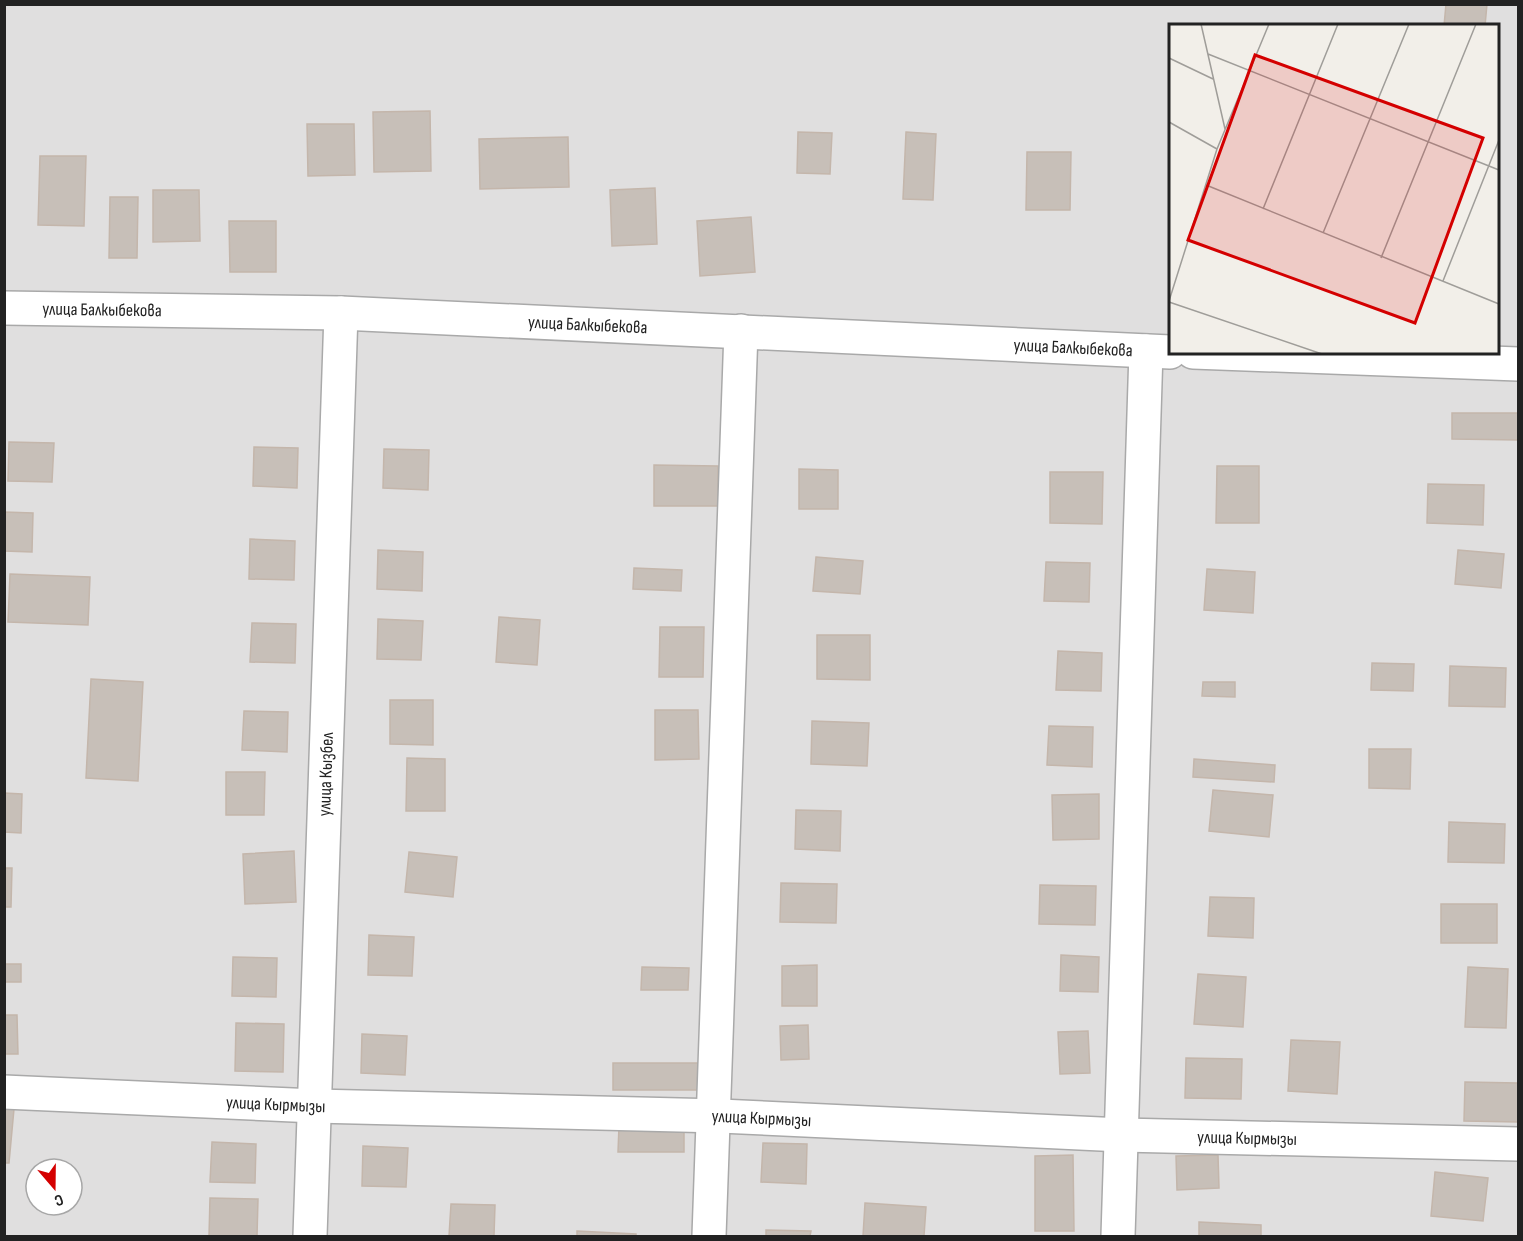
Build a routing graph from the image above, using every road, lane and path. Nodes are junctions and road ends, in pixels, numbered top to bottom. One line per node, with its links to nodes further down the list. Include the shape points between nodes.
1 (4, 308): 2 (street, улица Балкыбекова)
2 (341, 313): 3 (street, улица Балкыбекова); 8 (street, улица Кызбел)
3 (741, 331): 4 (street, улица Балкыбекова); 9 (street)
4 (1158, 351): 10 (street)
5 (1247, 354): 6 (street)
6 (1518, 364)
7 (4, 1092): 8 (street, улица Кырмызы)
8 (315, 1106): 9 (street, улица Кырмызы); 12 (street, улица Кызбел)
9 (713, 1116): 10 (street, улица Кырмызы); 13 (street)
10 (1122, 1135): 11 (street, улица Кырмызы); 14 (street)
11 (1518, 1144)
12 (310, 1236)
13 (709, 1236)
14 (1118, 1236)

